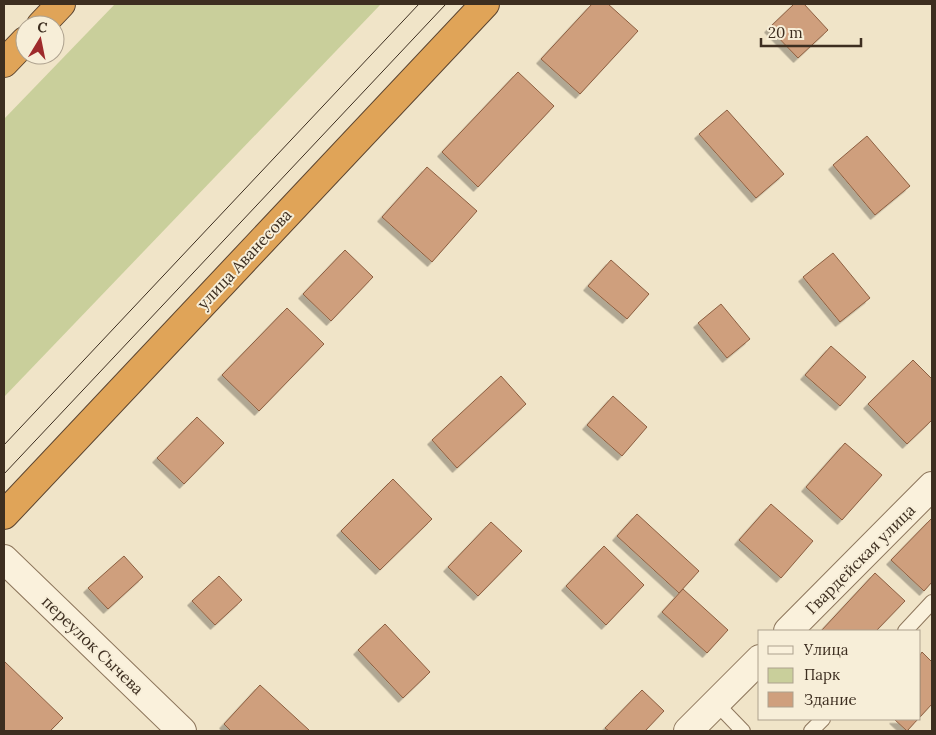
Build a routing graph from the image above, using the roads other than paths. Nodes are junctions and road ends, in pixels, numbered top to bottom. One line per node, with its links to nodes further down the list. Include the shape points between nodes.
1 (61, 4): 3 (highway)
2 (485, 4): 7 (highway, улица Аванесова)
3 (51, 15)
4 (15, 51): 5 (highway)
5 (4, 63)
6 (932, 486): 10 (street, Гвардейская улица)
7 (4, 514)
8 (4, 560): 15 (street, переулок Сычева)
9 (932, 602): 11 (lane)
10 (789, 630)
11 (906, 630)
12 (758, 661): 13 (street)
13 (716, 703): 16 (street); 17 (lane)
14 (822, 720): 18 (lane)
15 (182, 731)
16 (688, 731)
17 (743, 731)
18 (811, 731)

